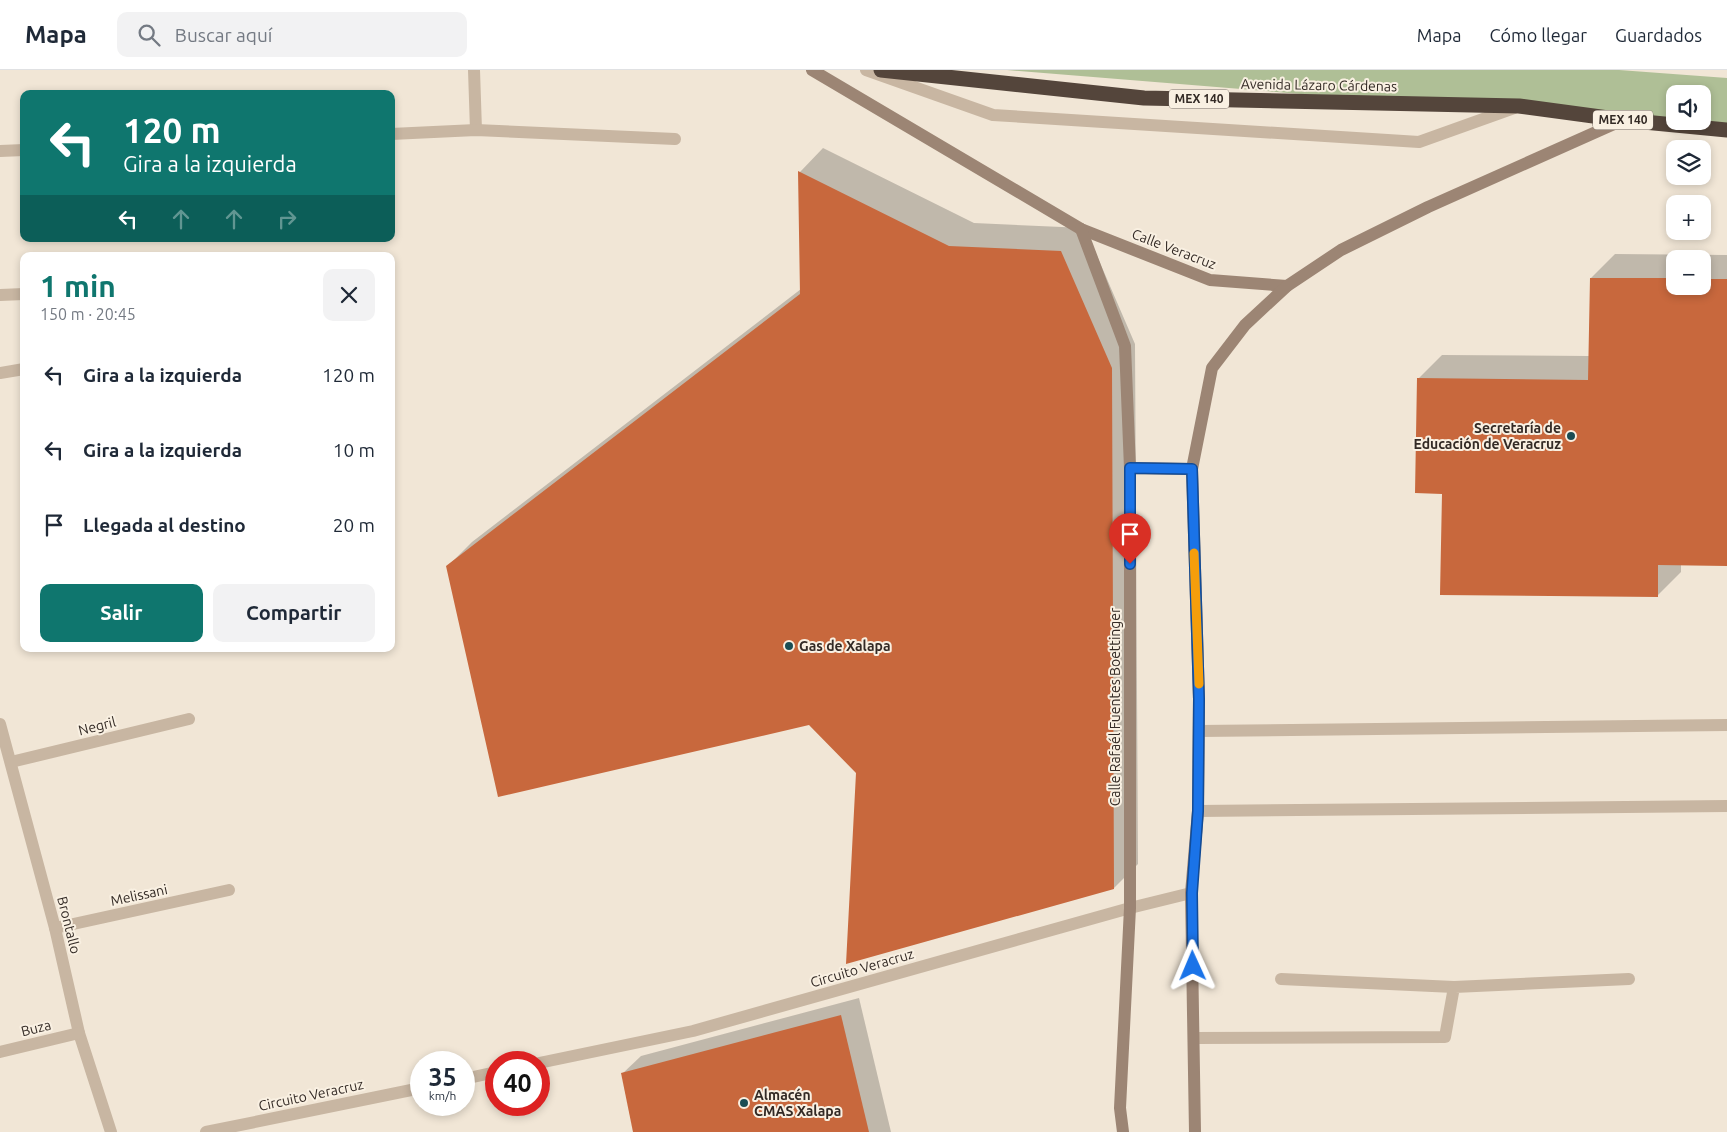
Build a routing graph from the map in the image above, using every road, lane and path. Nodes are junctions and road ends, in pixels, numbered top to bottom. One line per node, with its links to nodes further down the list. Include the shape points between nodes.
1 (474, 70): 7 (street)
2 (812, 70): 13 (street, Calle Veracruz)
3 (866, 70): 5 (street, via 993,115 1419,142)
4 (881, 70): 5 (highway, Avenida Lázaro Cárdenas / MEX 140, via 1144,98)
5 (1519, 106): 6 (highway, Avenida Lázaro Cárdenas / MEX 140)
6 (1622, 120): 8 (highway, Avenida Lázaro Cárdenas / MEX 140); 14 (street, via 1349,245)
7 (476, 130): 9 (street); 10 (street)
8 (1727, 130)
9 (395, 134)
10 (675, 139)
11 (20, 150): 12 (street)
12 (0, 151)
13 (1081, 229): 14 (street, Calle Veracruz, via 1210,280); 19 (street, Calle Rafaél Fuentes Boettinger, via 1125,346)
14 (1287, 286): 20 (street, via 1245,324 1212,368)
15 (20, 294): 16 (street)
16 (0, 295)
17 (20, 370): 18 (street)
18 (0, 373)
19 (1130, 468): 20 (street); 30 (street, Calle Rafaél Fuentes Boettinger)
20 (1192, 469): 24 (street)
21 (189, 719): 25 (street, Negril)
22 (0, 724): 25 (street, Brontallo)
23 (1727, 726): 24 (street)
24 (1199, 731): 27 (street)
25 (11, 762): 31 (street, Brontallo)
26 (1727, 806): 27 (street)
27 (1198, 811): 29 (street)
28 (229, 890): 31 (street, Melissani)
29 (1192, 893): 30 (street, Circuito Veracruz); 36 (street)
30 (1130, 908): 38 (street, Circuito Veracruz, via 694,1031); 42 (street, Calle Rafaél Fuentes Boettinger, via 1120,1108)
31 (55, 928): 35 (street, Brontallo)
32 (1281, 979): 34 (street)
33 (1629, 979): 34 (street)
34 (1454, 987): 36 (street, via 1445,1037)
35 (79, 1033): 37 (street, Buza); 40 (street, Brontallo)
36 (1194, 1038): 43 (street)
37 (0, 1052)
38 (550, 1061)
39 (410, 1090): 41 (street, Circuito Veracruz)
40 (111, 1132)
41 (206, 1132)
42 (1123, 1132)
43 (1195, 1132)

